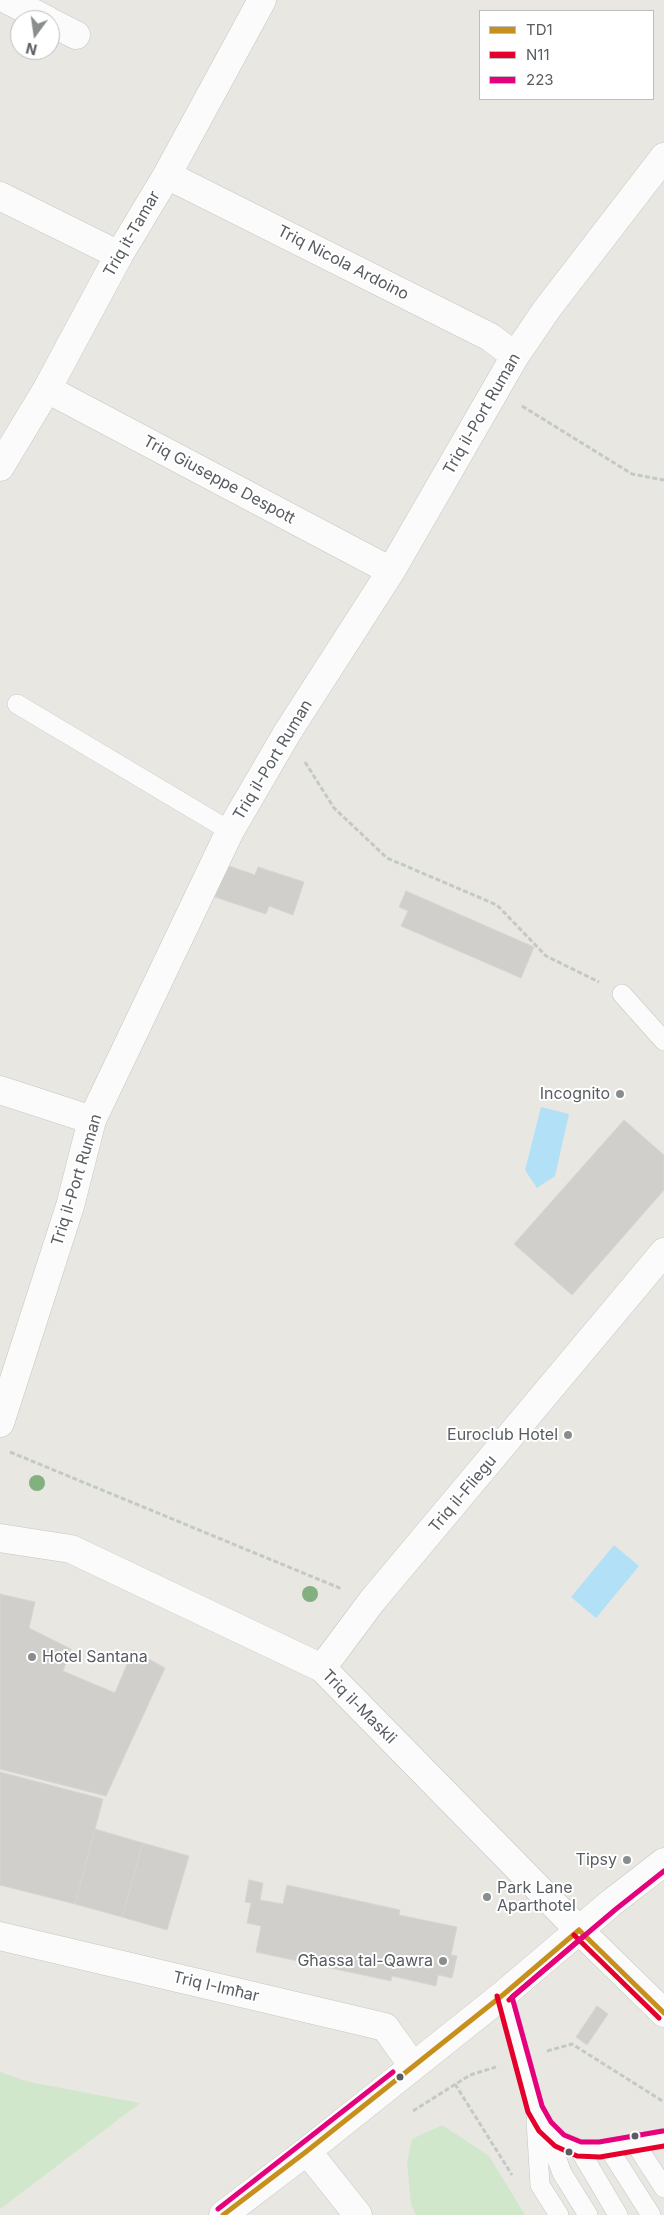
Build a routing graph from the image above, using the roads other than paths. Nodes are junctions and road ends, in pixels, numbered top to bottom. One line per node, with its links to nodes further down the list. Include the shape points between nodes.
1 (8, 0): 3 (street)
2 (262, 0): 7 (street, Triq it-Tamar)
3 (27, 10)
4 (60, 27): 5 (street)
5 (76, 35)
6 (664, 157): 10 (street, Triq il-Port Ruman, via 547,309)
7 (167, 175): 9 (street, Triq it-Tamar); 10 (street, Triq Nicola Ardoino, via 490,337)
8 (0, 196): 9 (street)
9 (119, 255): 11 (street, Triq it-Tamar)
10 (515, 356): 13 (street, Triq il-Port Ruman)
11 (47, 389): 12 (street, Triq it-Tamar); 13 (street, Triq Giuseppe Despott)
12 (0, 467)
13 (391, 571): 15 (street, Triq il-Port Ruman, via 287,733)
14 (17, 704): 15 (lane)
15 (230, 831): 19 (street, Triq il-Port Ruman)
16 (622, 994): 17 (lane)
17 (664, 1041)
18 (0, 1090): 19 (street)
19 (92, 1120): 21 (street, Triq il-Port Ruman, via 70,1206)
20 (664, 1252): 23 (street, Triq il-Fliegu, via 372,1601)
21 (0, 1423)
22 (0, 1538): 23 (street, Triq il-Maskli, via 71,1549)
23 (322, 1668): 25 (street, Triq il-Maskli)
24 (664, 1862): 25 (street)
25 (579, 1930): 27 (street); 28 (street, Triq il-Maskli)
26 (0, 1936): 29 (street, Triq l-Imħar, via 385,2027)
27 (504, 1994): 29 (street); 30 (lane)
28 (664, 2013)
29 (413, 2066): 36 (street)
30 (536, 2109): 31 (lane); 40 (lane, via 540,2185)
31 (545, 2127): 34 (lane, via 560,2141); 41 (lane, via 562,2173)
32 (664, 2138): 33 (lane)
33 (635, 2143): 35 (lane); 37 (lane)
34 (579, 2149): 35 (lane); 42 (lane)
35 (609, 2149): 43 (lane)
36 (307, 2151): 38 (street); 39 (street)
37 (664, 2188)
38 (222, 2215)
39 (358, 2215)
40 (559, 2215)
41 (588, 2215)
42 (618, 2215)
43 (651, 2215)

